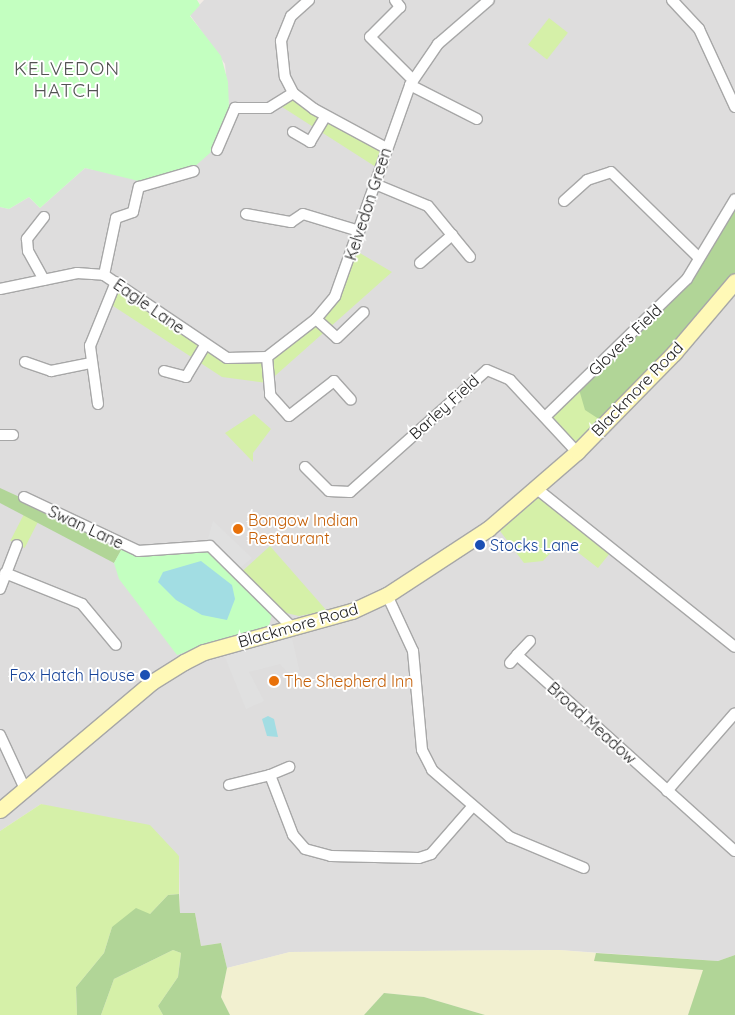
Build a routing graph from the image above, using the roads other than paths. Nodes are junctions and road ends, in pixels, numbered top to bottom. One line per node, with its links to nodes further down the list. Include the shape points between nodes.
1 (309, 0): 6 (street, via 291,16 281,41 282,66)
2 (395, 0): 5 (street, via 400,7 370,37)
3 (489, 0): 5 (street, Kelvedon Green, via 438,44)
4 (672, 0): 7 (street, via 699,29)
5 (412, 82): 9 (street); 11 (street, Kelvedon Green)
6 (293, 92): 8 (street); 12 (street, via 269,108 235,108)
7 (735, 107)
8 (325, 117): 10 (street, via 310,142); 11 (street)
9 (477, 119)
10 (293, 132)
11 (386, 148): 14 (street, Kelvedon Green)
12 (217, 150)
13 (194, 171): 24 (street, Eagle Lane, via 139,187 133,212 116,218)
14 (375, 184): 19 (street, Kelvedon Green); 20 (street, via 428,206)
15 (735, 199): 22 (street, Glovers Field)
16 (564, 201): 22 (street, via 587,180 610,172)
17 (246, 214): 19 (street, via 291,222 303,214)
18 (44, 217): 25 (street, via 27,239 28,251)
19 (359, 231): 30 (street, Kelvedon Green, via 335,296)
20 (452, 235): 21 (street); 23 (street)
21 (470, 257)
22 (699, 258): 38 (street, Glovers Field, via 687,279)
23 (420, 263)
24 (104, 275): 25 (street, Eagle Lane, via 76,273); 27 (street, Eagle Lane)
25 (44, 280): 28 (street, Eagle Lane)
26 (735, 280): 41 (street, Blackmore Road, via 674,353)
27 (116, 282): 31 (street, Eagle Lane); 34 (street, via 94,330)
28 (0, 288)
29 (364, 312): 30 (street, via 337,338)
30 (316, 319): 32 (street, Kelvedon Green)
31 (205, 345): 32 (street, via 227,358); 35 (street, via 186,377)
32 (267, 357): 36 (street, via 270,395 289,416 334,380)
33 (25, 362): 34 (street, via 50,371)
34 (92, 363): 37 (street)
35 (164, 371)
36 (351, 400)
37 (98, 404)
38 (545, 417): 41 (street, Barley Field); 42 (street, Barley Field, via 504,374 487,370 350,492 329,491)
39 (0, 434): 40 (street)
40 (13, 436)
41 (576, 452): 43 (street, Blackmore Road)
42 (305, 468)
43 (537, 489): 48 (street, Blackmore Road, via 488,528); 52 (street)
44 (24, 497): 49 (street, Swan Lane, via 138,551 210,546)
45 (17, 545): 46 (street)
46 (5, 573): 47 (street); 51 (street, via 82,604)
47 (0, 589)
48 (387, 595): 49 (street, Blackmore Road); 60 (street, via 414,651 422,750 432,770)
49 (294, 629): 58 (street, Blackmore Road, via 204,652 184,662 152,682)
50 (530, 640): 59 (street, Broad Meadow, via 514,659)
51 (116, 644)
52 (735, 647)
53 (735, 713): 59 (street)
54 (0, 735): 58 (street)
55 (289, 767): 56 (street)
56 (270, 775): 57 (street); 60 (street, via 293,835 305,849 331,856 425,856)
57 (228, 785)
58 (26, 789): 61 (street, Blackmore Road)
59 (667, 791): 62 (street, Broad Meadow)
60 (472, 807): 63 (street, via 510,837)
61 (0, 810)
62 (735, 851)
63 (584, 868)

